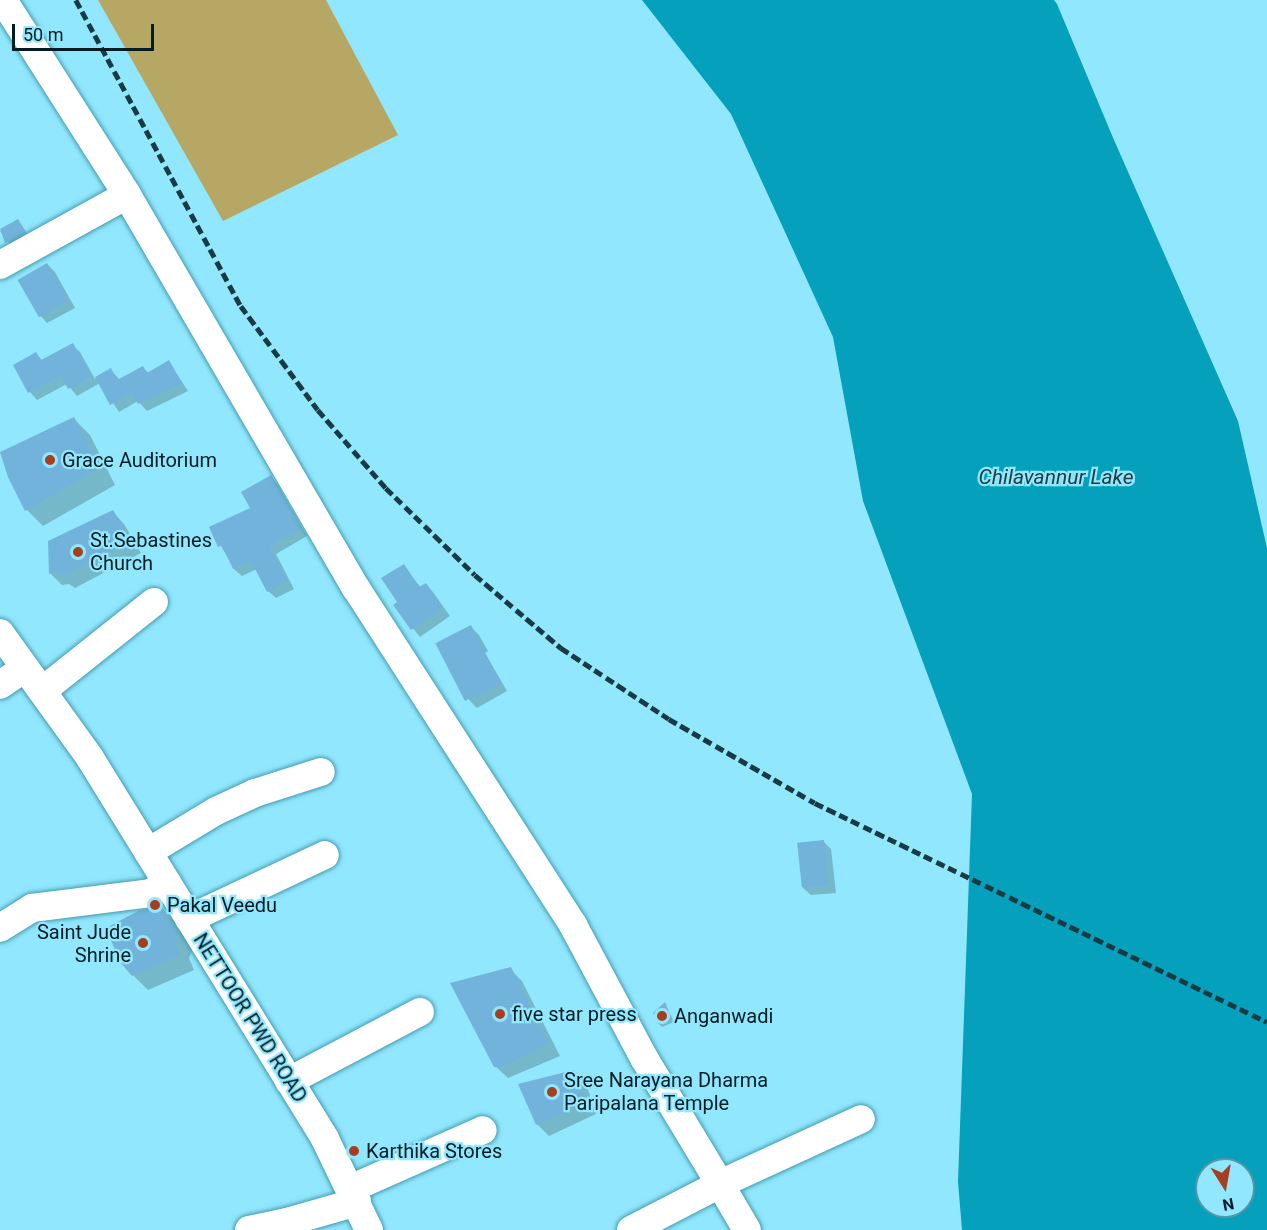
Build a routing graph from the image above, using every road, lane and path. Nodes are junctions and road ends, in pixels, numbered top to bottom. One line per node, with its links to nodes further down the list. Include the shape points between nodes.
1 (3, 0): 2 (street)
2 (127, 195): 3 (street); 19 (street, via 356,588 573,925 644,1058)
3 (0, 265)
4 (154, 602): 8 (street)
5 (0, 633): 6 (street, NETTOOR PWD ROAD)
6 (25, 668): 7 (street); 8 (street, NETTOOR PWD ROAD)
7 (0, 685)
8 (42, 691): 10 (street, NETTOOR PWD ROAD, via 90,758)
9 (321, 772): 10 (street, via 216,810)
10 (148, 852): 12 (street, NETTOOR PWD ROAD)
11 (325, 855): 13 (street)
12 (167, 883): 13 (street, NETTOOR PWD ROAD); 14 (street, via 150,893 32,908)
13 (189, 919): 16 (street, NETTOOR PWD ROAD)
14 (0, 928)
15 (420, 1012): 16 (street)
16 (288, 1081): 20 (street, NETTOOR PWD ROAD, via 325,1139)
17 (861, 1119): 19 (street)
18 (483, 1130): 20 (street)
19 (720, 1184): 24 (street); 25 (street)
20 (354, 1196): 21 (street); 23 (street, NETTOOR PWD ROAD)
21 (288, 1226): 22 (street)
22 (249, 1230)
23 (369, 1230)
24 (631, 1230)
25 (747, 1230)

